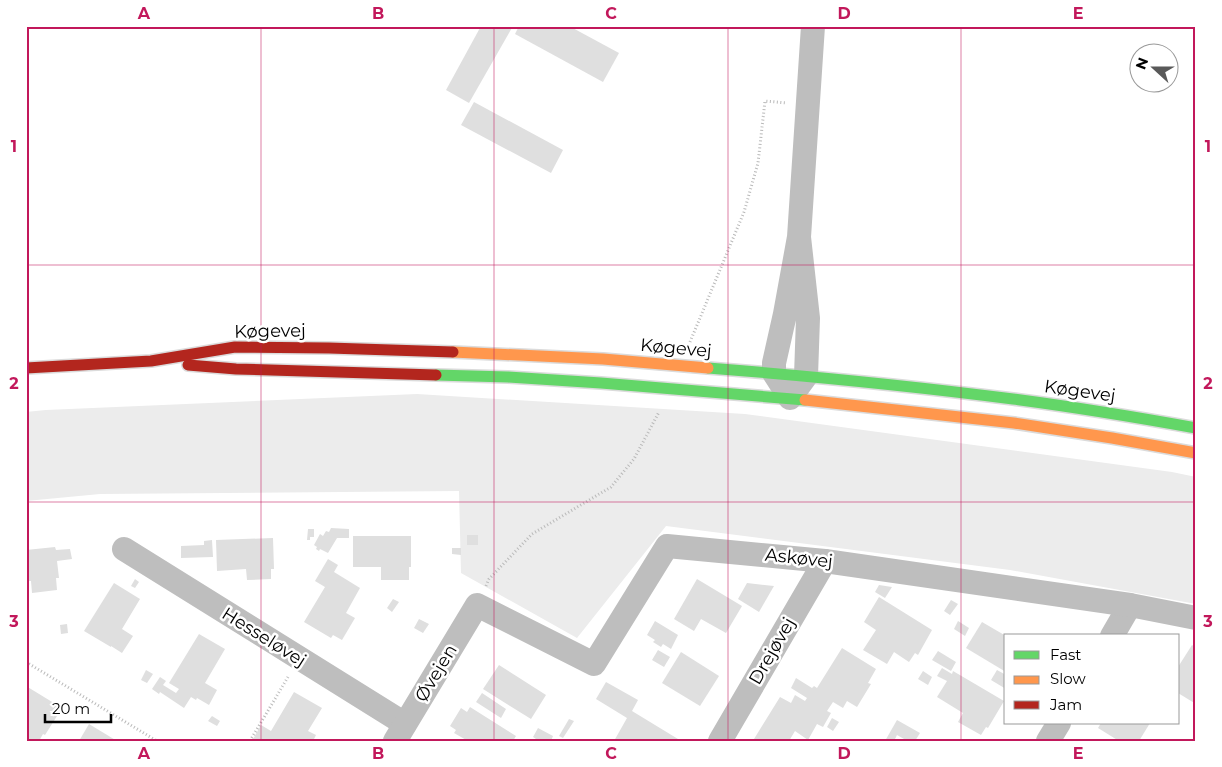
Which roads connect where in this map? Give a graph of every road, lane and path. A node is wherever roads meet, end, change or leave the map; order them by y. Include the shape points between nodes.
1 (813, 26) edge
2 (808, 104) junction
3 (799, 237) junction
4 (687, 350) dead end
5 (151, 361) junction
6 (26, 368) edge
7 (774, 373) junction
8 (806, 376) junction
9 (790, 398) junction
10 (662, 407) dead end
11 (1196, 428) edge
12 (1196, 453) edge
13 (124, 549) dead end
14 (825, 560) junction
15 (477, 605) junction
16 (1130, 605) junction
17 (1196, 618) edge
18 (1113, 634) edge
19 (300, 659) junction
20 (26, 662) edge
21 (1057, 724) edge
22 (400, 732) edge
23 (157, 741) edge
24 (250, 741) edge
25 (720, 741) edge
26 (1048, 741) edge

1 - 2 street
2 - 3 street
2 - 4 path via 765,101 758,163 744,212
3 - 7 street
3 - 8 street via 808,318
5 - 6 main road, Køgevej
5 - 7 main road, Køgevej via 235,347 330,348 519,354
5 - 9 main road, Køgevej via 236,369 508,377
7 - 8 main road, Køgevej
7 - 9 street
8 - 9 street
8 - 11 main road, Køgevej via 1014,399
9 - 12 main road, Køgevej via 1014,423
10 - 15 path via 634,459 612,487 532,534 489,579
13 - 19 street, Hesseløvej
14 - 15 street, Askøvej via 667,546 594,664
14 - 16 street, Askøvej
14 - 25 street, Drejøvej
15 - 22 street, Øvejen
16 - 17 street, Askøvej
16 - 18 street
19 - 22 street, Hesseløvej
19 - 24 path
20 - 23 path
21 - 26 street

